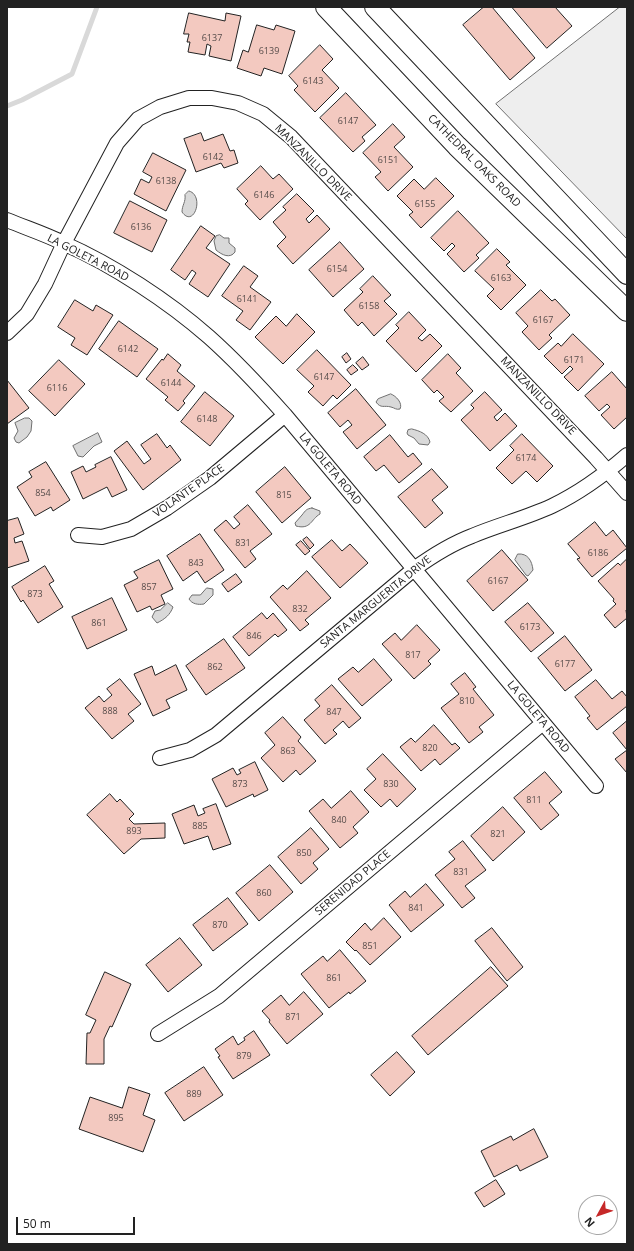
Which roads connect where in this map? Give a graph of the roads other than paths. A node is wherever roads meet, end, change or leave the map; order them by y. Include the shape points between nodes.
1 (326, 7) edge
2 (375, 7) edge
3 (7, 220) edge
4 (64, 243) junction
5 (627, 274) edge
6 (627, 311) edge
7 (7, 333) edge
8 (285, 415) junction
9 (627, 455) edge
10 (608, 472) junction
11 (627, 493) edge
12 (78, 535) dead end
13 (414, 569) junction
14 (542, 723) junction
15 (160, 758) dead end
16 (596, 786) dead end
17 (158, 1034) dead end

1 - 6 main road, CATHEDRAL OAKS ROAD via 457,146
2 - 5 main road
3 - 4 street, LA GOLETA ROAD
4 - 7 street, MANZANILLO DRIVE via 28,314
4 - 8 street, LA GOLETA ROAD via 137,283 208,336 246,372
4 - 10 street, MANZANILLO DRIVE via 117,143 138,119 160,107 189,98 212,98 238,103 263,114 291,137
8 - 12 street, VOLANTE PLACE via 210,478 131,529 102,537
8 - 13 street, LA GOLETA ROAD
9 - 10 street, SANTA MARGUERITA DRIVE
10 - 11 street, MANZANILLO DRIVE
10 - 13 street, SANTA MARGUERITA DRIVE via 551,506 471,536 437,552
13 - 14 street, LA GOLETA ROAD
13 - 15 street, SANTA MARGUERITA DRIVE via 216,736 190,750
14 - 16 street, LA GOLETA ROAD
14 - 17 street, SERENIDAD PLACE via 219,996

